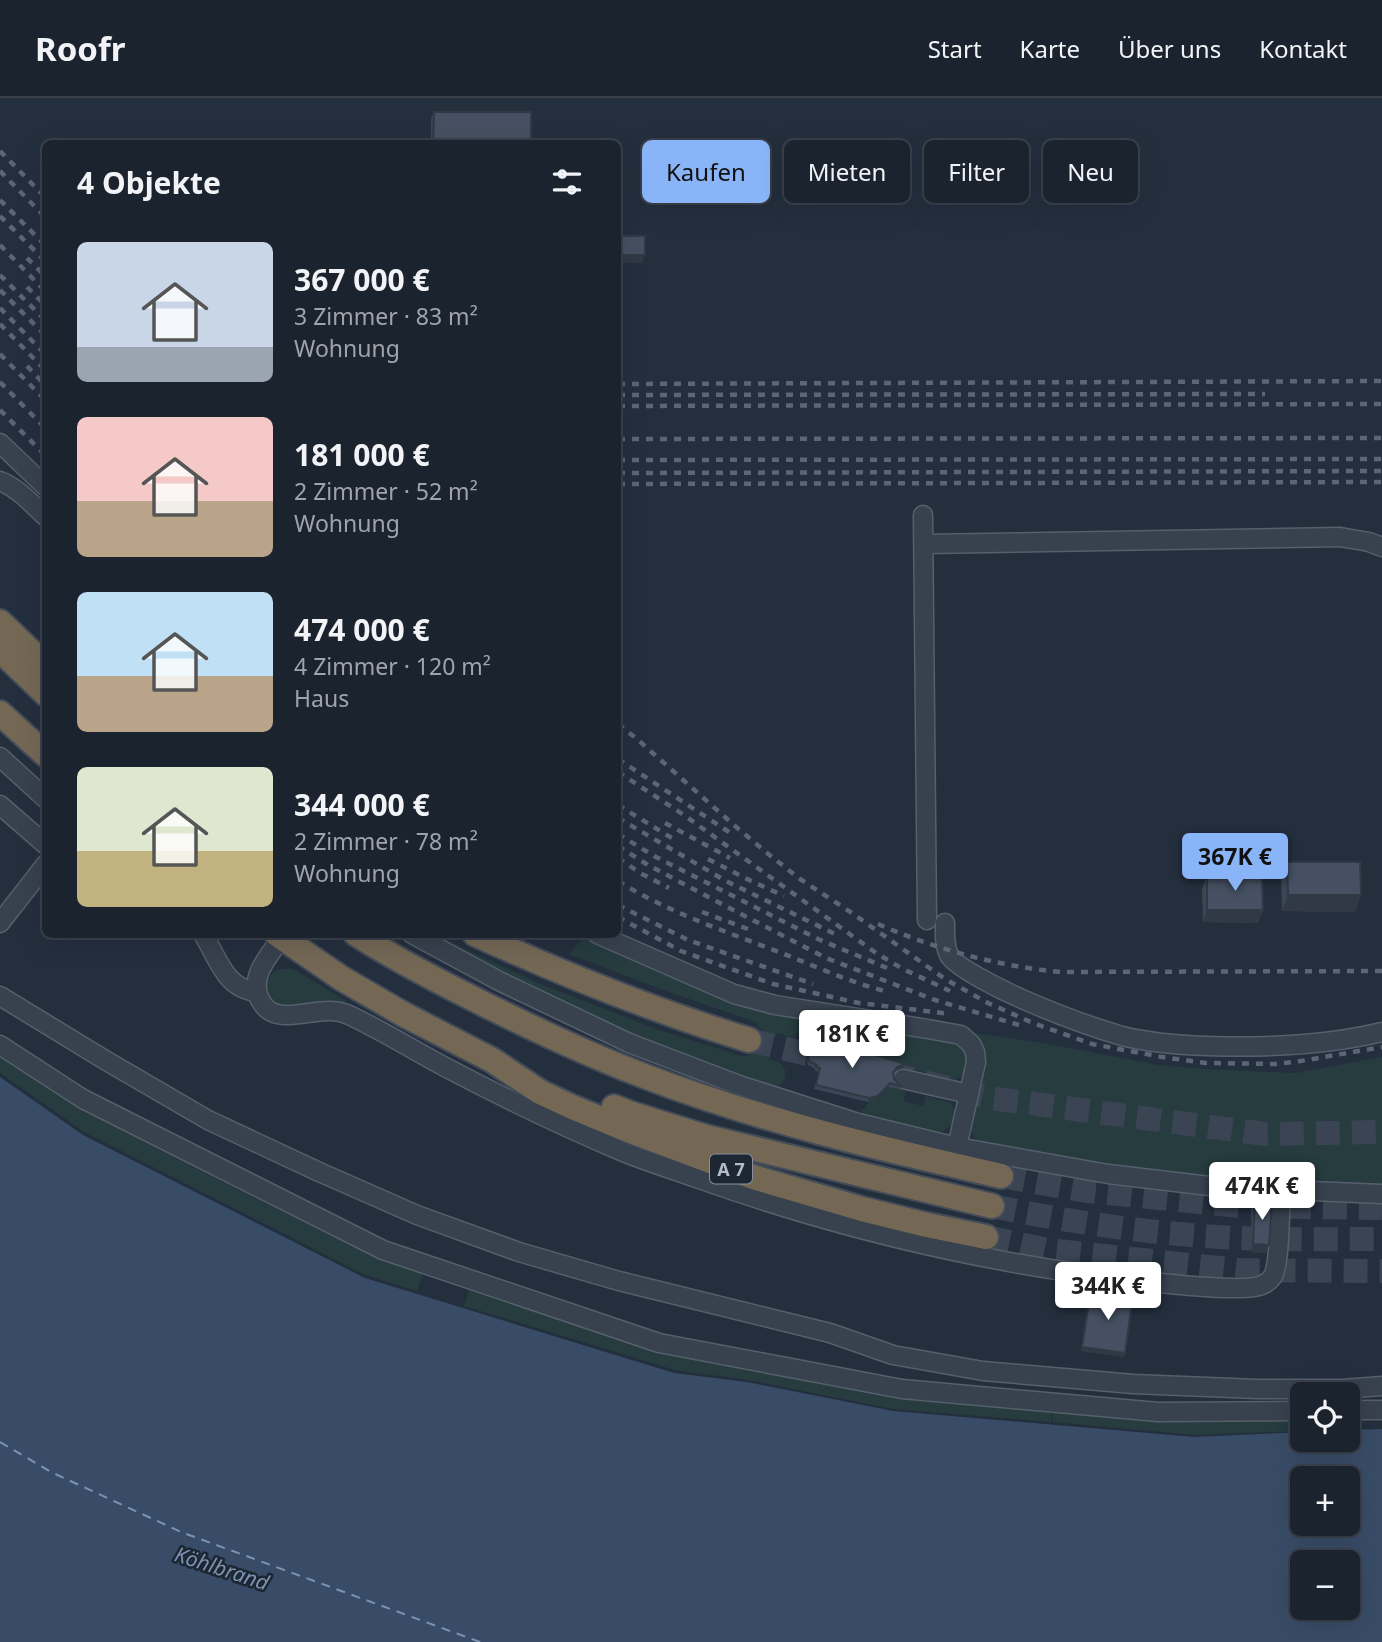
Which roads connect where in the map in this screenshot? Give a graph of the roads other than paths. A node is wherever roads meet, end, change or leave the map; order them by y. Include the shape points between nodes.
1 (0, 443) edge
2 (0, 481) edge
3 (42, 482) edge
4 (42, 513) edge
5 (923, 515) dead end
6 (923, 544) junction
7 (1382, 547) edge
8 (0, 622) edge
9 (0, 650) edge
10 (42, 662) edge
11 (42, 690) edge
12 (0, 713) edge
13 (42, 751) edge
14 (0, 757) edge
15 (42, 795) edge
16 (0, 805) edge
17 (42, 842) edge
18 (42, 869) edge
19 (0, 923) edge
20 (206, 938) edge
21 (279, 938) edge
22 (283, 938) edge
23 (363, 938) edge
24 (419, 938) edge
25 (484, 938) edge
26 (606, 938) edge
27 (257, 992) junction
28 (0, 996) edge
29 (1382, 1032) edge
30 (749, 1040) tunnel mouth
31 (0, 1045) edge
32 (492, 1060) junction
33 (902, 1079) dead end
34 (969, 1094) junction
35 (957, 1147) junction
36 (1000, 1175) tunnel mouth
37 (1281, 1190) junction
38 (1382, 1194) edge
39 (992, 1206) tunnel mouth
40 (986, 1237) tunnel mouth
41 (1382, 1386) edge
42 (1360, 1410) edge
43 (1382, 1410) edge
44 (1290, 1411) edge

1 - 3 lane
2 - 4 lane
5 - 6 lane
6 - 7 lane via 1340,537
6 - 29 lane via 936,922 951,958 1009,994 1060,1015 1122,1036 1165,1044 1252,1048 1318,1044
8 - 10 highway
9 - 11 highway
12 - 13 highway
14 - 15 lane
16 - 17 lane
18 - 19 lane
20 - 27 lane via 232,982
21 - 27 lane via 261,966
22 - 32 highway, A 7 via 341,978
23 - 36 highway via 504,1014 648,1077 842,1138
24 - 35 lane via 629,1043 858,1123
25 - 30 highway via 594,986
26 - 34 lane via 734,994 775,1005 961,1035 975,1052
27 - 37 lane via 268,1010 282,1016 322,1010 347,1014 513,1101 622,1151 785,1208 969,1255 1105,1277 1259,1287 1270,1280 1276,1266
28 - 41 lane via 208,1121 417,1215 606,1278 830,1333 893,1355 983,1371 1257,1389
31 - 44 lane via 83,1099 383,1250 659,1343 901,1390 1157,1412
32 - 39 highway, A 7 via 706,1137
32 - 40 highway, A 7 via 551,1097 753,1177 862,1209
33 - 34 lane
34 - 35 lane
35 - 37 lane via 1108,1174
37 - 38 lane
42 - 43 lane

